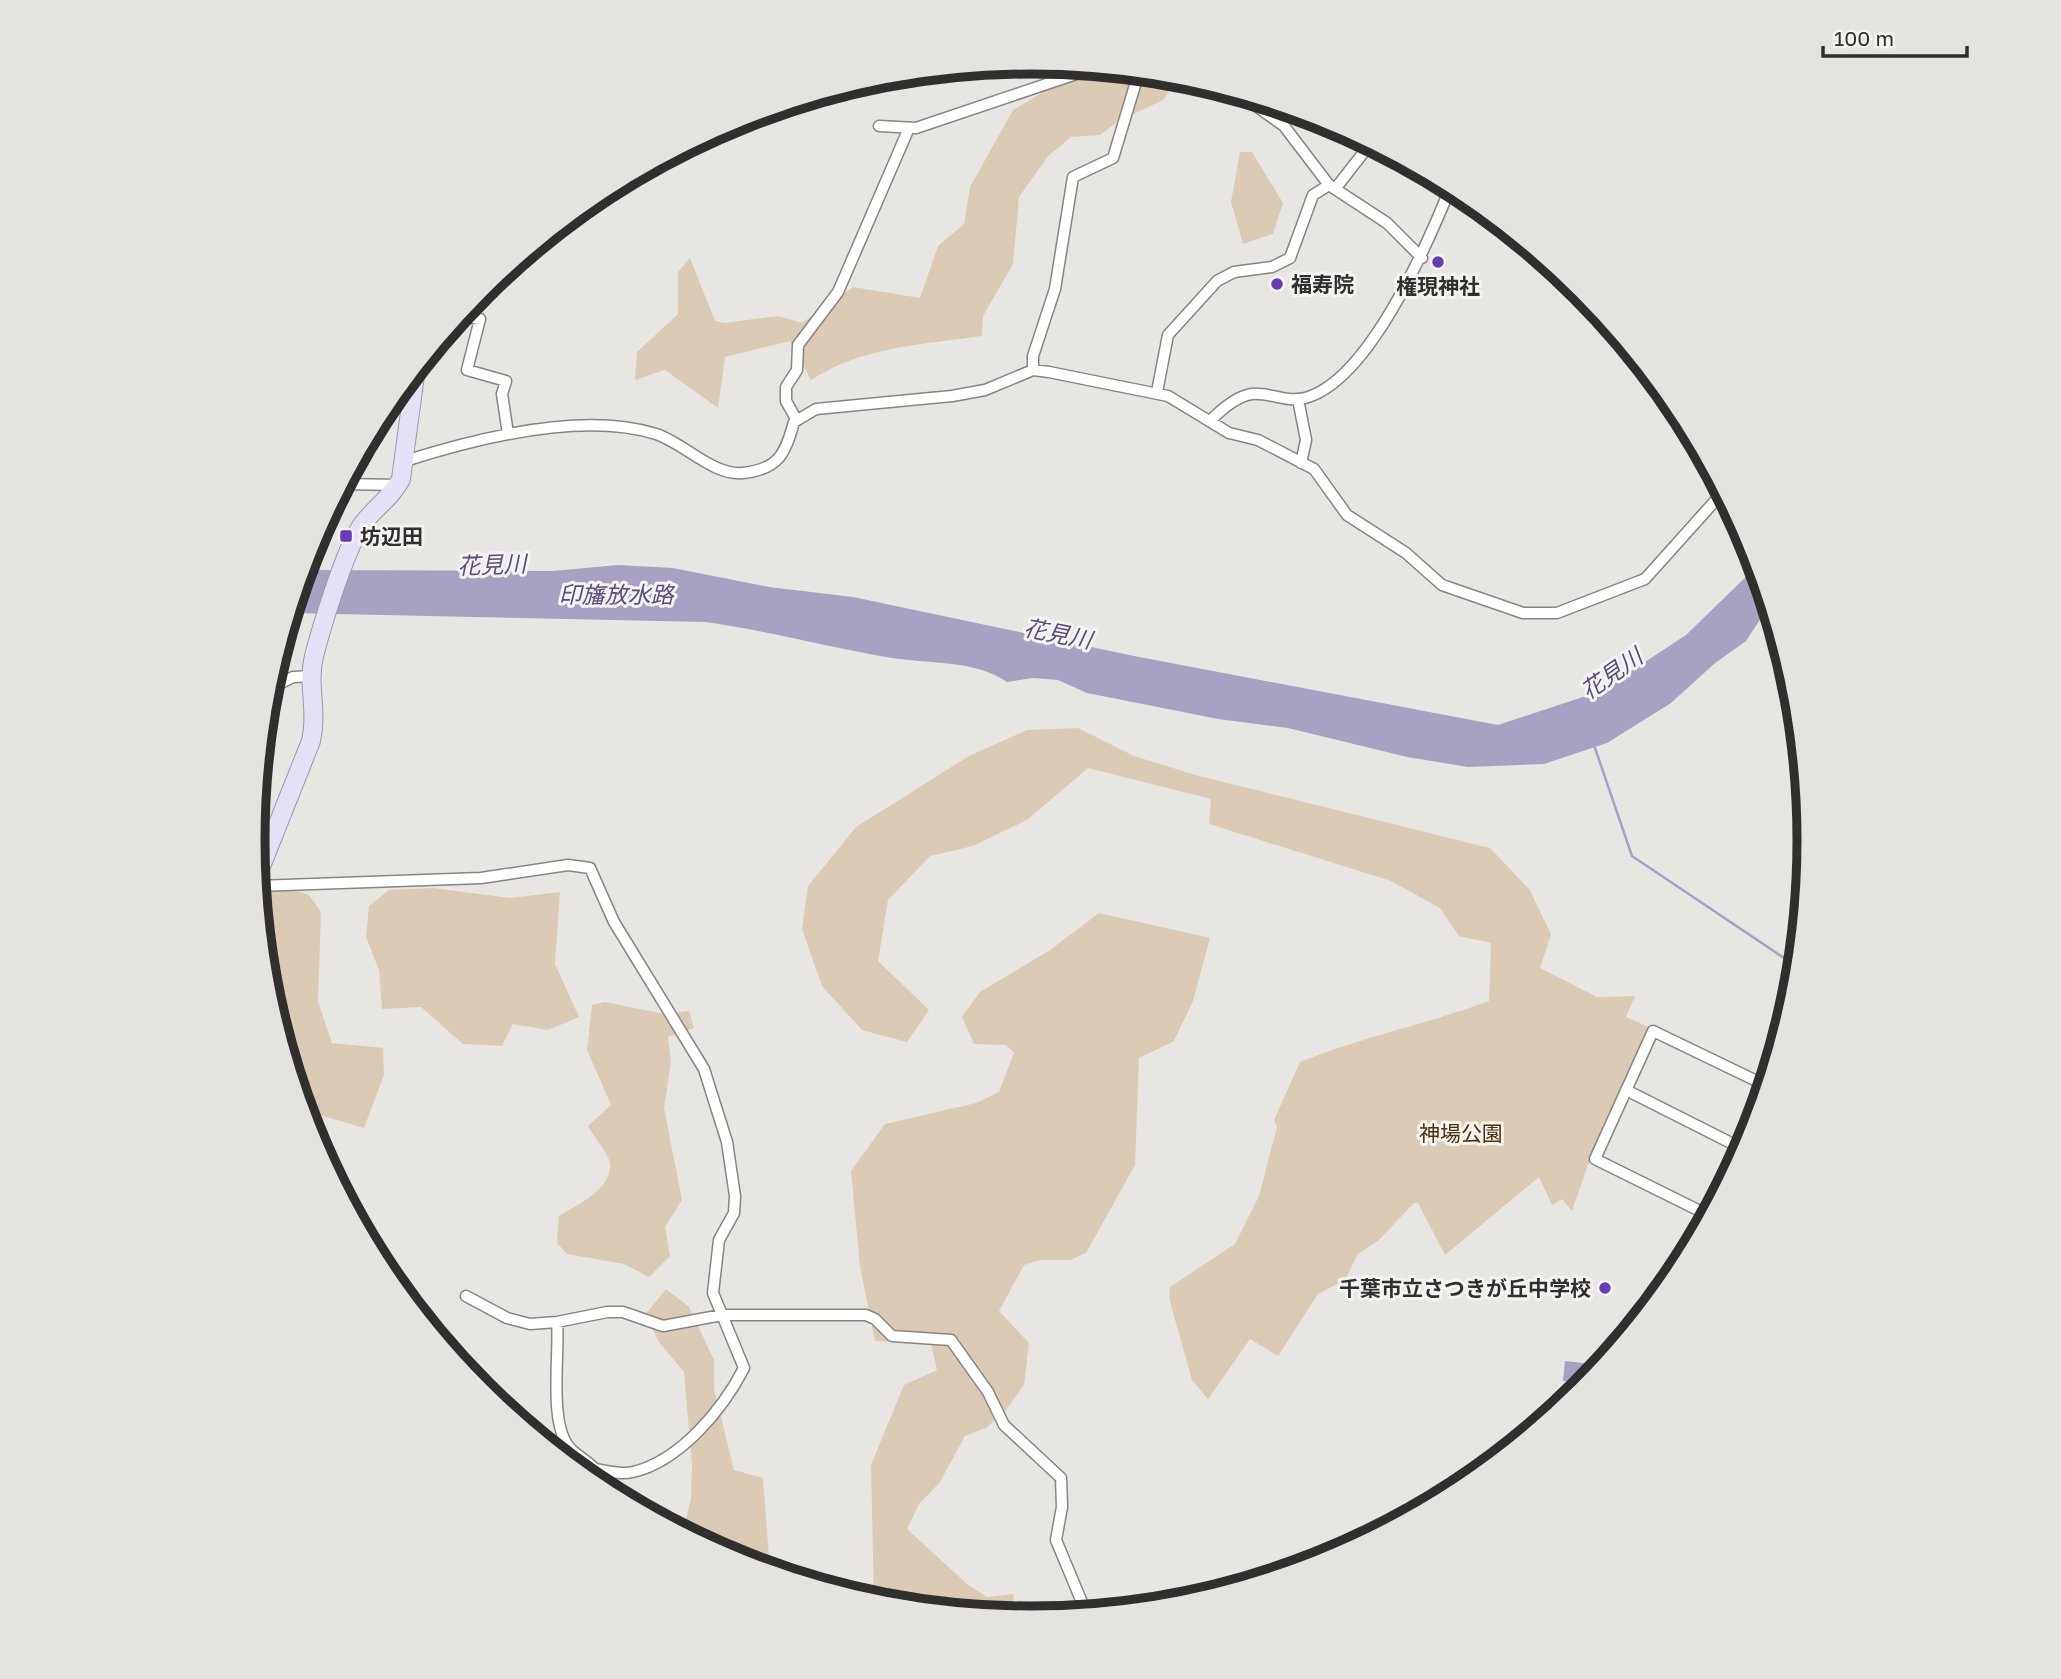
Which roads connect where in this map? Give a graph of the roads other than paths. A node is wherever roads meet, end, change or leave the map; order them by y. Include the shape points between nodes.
1 (1074, 75) edge
2 (1136, 81) edge
3 (1261, 109) edge
4 (879, 126) dead end
5 (909, 128) junction
6 (1365, 150) edge
7 (1332, 187) junction
8 (1447, 197) edge
9 (1422, 258) junction
10 (470, 318) edge
11 (1033, 370) junction
12 (414, 386) edge
13 (1157, 392) junction
14 (1298, 399) junction
15 (796, 419) junction
16 (1211, 420) junction
17 (508, 434) junction
18 (405, 461) junction
19 (1301, 463) junction
20 (352, 484) edge
21 (398, 485) junction
22 (1717, 499) edge
23 (312, 676) junction
24 (281, 683) edge
25 (265, 856) edge
26 (266, 886) edge
27 (1757, 1081) edge
28 (1626, 1090) junction
29 (1733, 1144) edge
30 (1700, 1211) edge
31 (466, 1296) dead end
32 (722, 1315) junction
33 (557, 1322) junction
34 (595, 1469) joint
35 (1083, 1604) edge

1 - 5 street
2 - 11 street via 1113,158 1073,177 1060,264
3 - 7 street via 1284,126
4 - 5 street
5 - 15 street via 838,292 798,345 797,370 786,387 786,401
6 - 7 street
7 - 9 street via 1387,223
7 - 13 street via 1313,195 1290,258 1272,267 1226,275 1173,329 1164,348
8 - 9 street
9 - 14 street via 1352,367 1314,395
10 - 17 street via 480,319 467,370 506,381 502,394
11 - 13 street
11 - 15 street via 985,390 816,409
12 - 18 main road
13 - 16 street
14 - 16 street via 1252,394
14 - 19 street via 1306,440
15 - 17 street via 777,462 739,474 657,434 631,429 581,426
16 - 19 street via 1229,433 1258,440
17 - 18 street
18 - 21 main road
19 - 22 street via 1322,477 1347,514 1406,553 1442,585 1536,615 1557,612 1646,579
20 - 21 street
21 - 23 main road via 359,530 324,625
23 - 24 street
23 - 25 main road via 315,713 311,741
26 - 32 street via 481,878 568,865 590,868 614,922 704,1069 727,1142 734,1213 719,1240 713,1280
27 - 28 street via 1653,1031
28 - 29 street
28 - 30 street via 1595,1158
31 - 33 street via 507,1318 530,1324
32 - 33 street via 663,1326 623,1312
32 - 34 street via 744,1368 732,1391 663,1461 632,1472
32 - 35 street via 866,1315 892,1336 951,1340 988,1392 1004,1426 1061,1478 1056,1540
33 - 34 street via 555,1390 561,1427 570,1450

